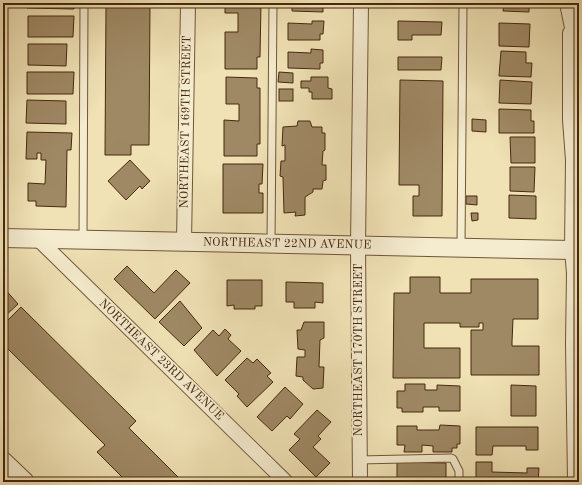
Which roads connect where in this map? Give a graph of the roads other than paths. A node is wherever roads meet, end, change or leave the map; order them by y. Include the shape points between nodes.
1 (84, 3) edge
2 (188, 3) edge
3 (274, 3) edge
4 (360, 3) edge
5 (463, 3) edge
6 (570, 9) edge
7 (579, 52) edge
8 (579, 125) edge
9 (573, 160) junction
10 (3, 238) edge
11 (37, 238) junction
12 (83, 239) junction
13 (184, 242) junction
14 (271, 244) junction
15 (358, 245) junction
16 (461, 248) junction
17 (577, 250) edge
18 (576, 343) edge
19 (359, 460) junction
20 (3, 461) edge
21 (25, 482) edge
22 (286, 482) edge
23 (360, 482) edge
24 (459, 482) edge
25 (575, 482) edge

1 - 12 lane
2 - 13 street, NORTHEAST 169TH STREET
3 - 14 lane
4 - 15 street, NORTHEAST 170TH STREET
5 - 16 lane
6 - 7 street
6 - 9 street via 570,120
8 - 9 street
9 - 17 street
10 - 11 street, NORTHEAST 22ND AVENUE
11 - 12 street, NORTHEAST 22ND AVENUE
11 - 22 street, NORTHEAST 23RD AVENUE
12 - 13 street, NORTHEAST 22ND AVENUE
13 - 14 street, NORTHEAST 22ND AVENUE
14 - 15 street, NORTHEAST 22ND AVENUE
15 - 16 street, NORTHEAST 22ND AVENUE
15 - 19 street, NORTHEAST 170TH STREET
16 - 17 street, NORTHEAST 22ND AVENUE
17 - 18 street via 574,273
18 - 25 street
19 - 23 street, NORTHEAST 170TH STREET
19 - 24 lane via 451,458 459,471
20 - 21 street

